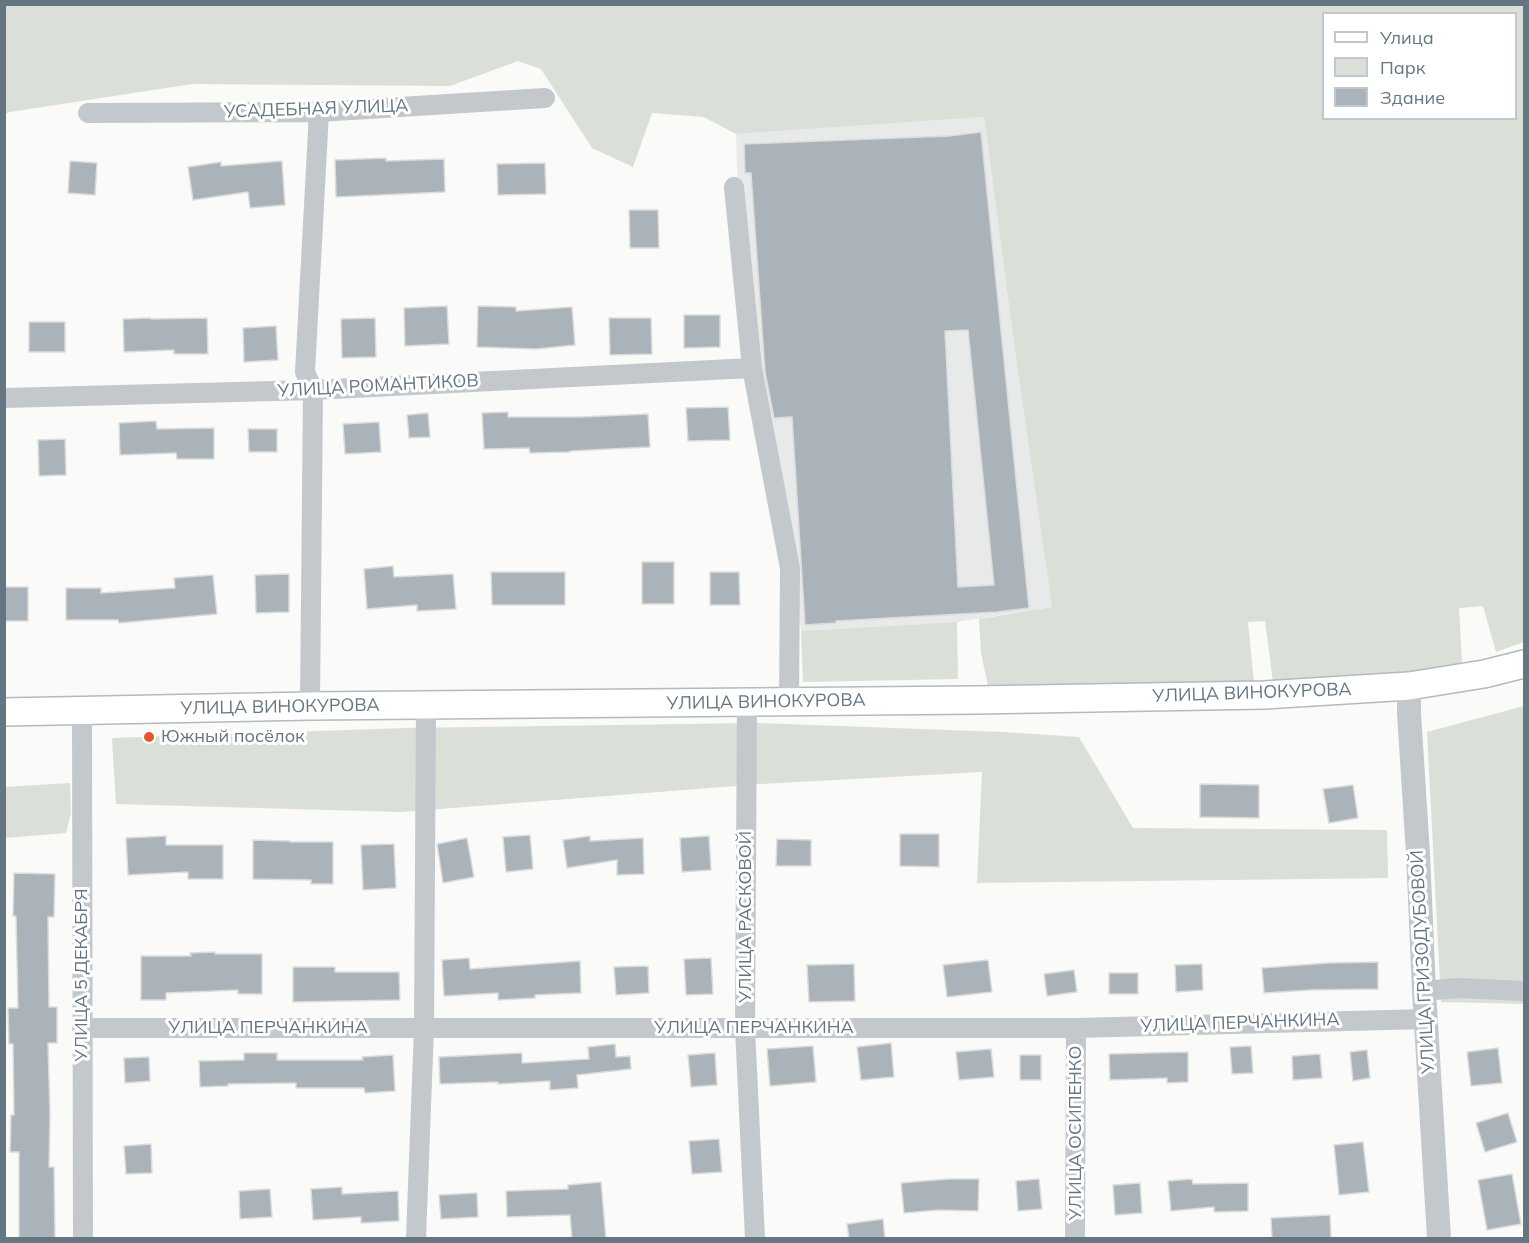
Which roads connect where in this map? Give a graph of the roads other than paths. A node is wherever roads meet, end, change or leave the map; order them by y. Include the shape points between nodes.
1 (544, 98) dead end
2 (319, 112) junction
3 (88, 113) dead end
4 (734, 187) dead end
5 (752, 368) junction
6 (313, 390) junction
7 (4, 398) edge
8 (1524, 664) edge
9 (1409, 686) junction
10 (789, 702) junction
11 (747, 703) junction
12 (426, 705) junction
13 (310, 706) junction
14 (82, 711) junction
15 (4, 712) edge
16 (1424, 991) junction
17 (1524, 991) edge
18 (1426, 1019) junction
19 (82, 1028) junction
20 (424, 1028) junction
21 (745, 1028) junction
22 (1076, 1028) junction
23 (83, 1239) edge
24 (416, 1239) edge
25 (755, 1239) edge
26 (1075, 1239) edge
27 (1440, 1239) edge

1 - 2 street, УСАДЕБНАЯ УЛИЦА
2 - 3 street, УСАДЕБНАЯ УЛИЦА
2 - 6 street via 304,372
4 - 5 street
5 - 6 street, УЛИЦА РОМАНТИКОВ
5 - 10 street via 790,568
6 - 7 street, УЛИЦА РОМАНТИКОВ
6 - 13 street
8 - 9 main road, УЛИЦА ВИНОКУРОВА
9 - 10 main road, УЛИЦА ВИНОКУРОВА via 1264,694
9 - 16 street, УЛИЦА ГРИЗОДУБОВОЙ
10 - 11 main road, УЛИЦА ВИНОКУРОВА
11 - 12 main road, УЛИЦА ВИНОКУРОВА
11 - 21 street, УЛИЦА РАСКОВОЙ
12 - 13 main road, УЛИЦА ВИНОКУРОВА
12 - 20 street
13 - 14 main road, УЛИЦА ВИНОКУРОВА
14 - 15 main road, УЛИЦА ВИНОКУРОВА
14 - 19 street, УЛИЦА 5 ДЕКАБРЯ
16 - 17 street
16 - 18 street, УЛИЦА ГРИЗОДУБОВОЙ
18 - 22 street, УЛИЦА ПЕРЧАНКИНА
18 - 27 street, УЛИЦА ГРИЗОДУБОВОЙ
19 - 20 street, УЛИЦА ПЕРЧАНКИНА
19 - 23 street, УЛИЦА 5 ДЕКАБРЯ
20 - 21 street, УЛИЦА ПЕРЧАНКИНА
20 - 24 street
21 - 22 street, УЛИЦА ПЕРЧАНКИНА
21 - 25 street, УЛИЦА РАСКОВОЙ
22 - 26 street, УЛИЦА ОСИПЕНКО

